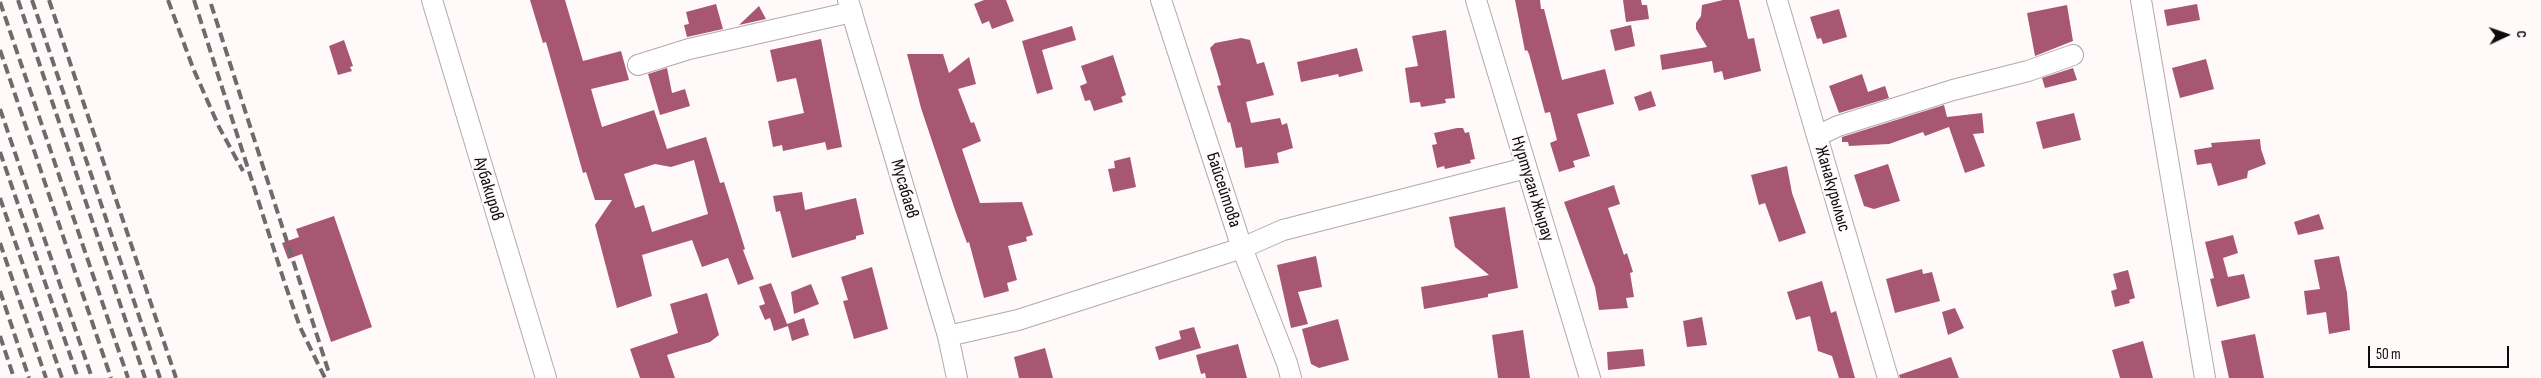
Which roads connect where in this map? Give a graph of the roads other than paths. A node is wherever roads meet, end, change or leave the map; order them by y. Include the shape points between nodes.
1 (432, 0) edge
2 (1161, 0) edge
3 (1476, 0) edge
4 (1777, 0) edge
5 (2141, 0) edge
6 (850, 6) edge
7 (2073, 55) dead end
8 (638, 65) dead end
9 (1817, 136) junction
10 (1526, 168) junction
11 (1242, 248) junction
12 (948, 336) junction
13 (546, 378) edge
14 (957, 378) edge
15 (1290, 378) edge
16 (1590, 378) edge
17 (1888, 378) edge
18 (2205, 378) edge

1 - 13 street, Аубакиров
2 - 11 street, Байсейтова
3 - 10 street, Нуртуган Жырау
4 - 9 street, Жанакурылыс
5 - 18 street
6 - 8 street
6 - 12 street, Мусабаев
7 - 9 street via 1838,126
9 - 17 street, Жанакурылыс
10 - 11 street via 1283,230
10 - 16 street, Нуртуган Жырау
11 - 12 street via 1018,320
11 - 15 street, Байсейтова
12 - 14 street, Мусабаев

